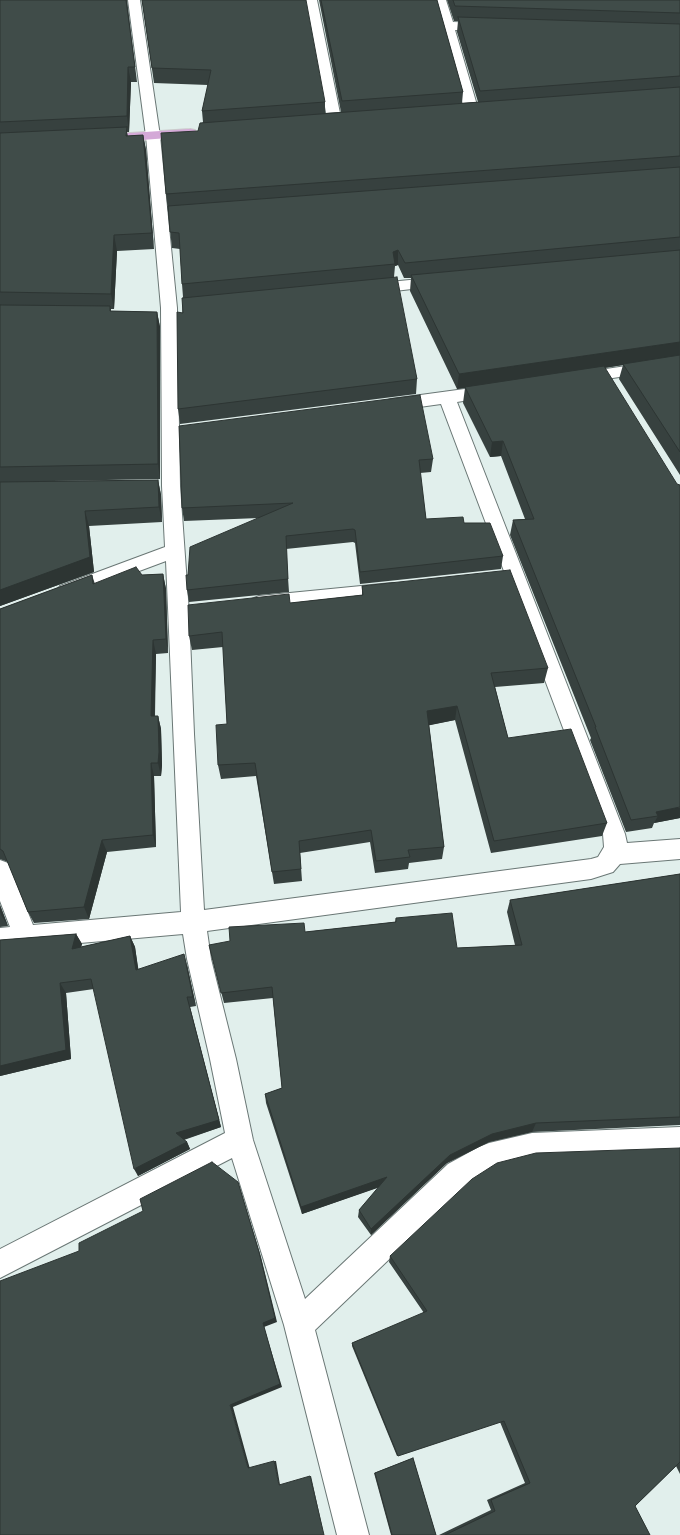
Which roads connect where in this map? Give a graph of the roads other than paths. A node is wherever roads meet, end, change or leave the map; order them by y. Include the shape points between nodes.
1 (134, 0) edge
2 (311, 0) edge
3 (440, 0) edge
4 (448, 26) junction
5 (502, 28) edge
6 (488, 111) edge
7 (472, 112) junction
8 (457, 114) edge
9 (351, 122) edge
10 (336, 123) junction
11 (320, 124) edge
12 (200, 133) edge
13 (153, 136) junction
14 (99, 138) edge
15 (452, 281) edge
16 (357, 290) edge
17 (680, 363) edge
18 (561, 380) edge
19 (508, 388) edge
20 (447, 398) junction
21 (376, 407) edge
22 (174, 551) junction
23 (413, 587) edge
24 (51, 597) edge
25 (241, 606) edge
26 (680, 849) edge
27 (614, 854) junction
28 (0, 870) edge
29 (193, 922) junction
30 (26, 937) junction
31 (0, 939) edge
32 (240, 1140) junction
33 (680, 1140) edge
34 (0, 1264) edge
35 (298, 1325) junction
36 (353, 1535) edge

1 - 13 street
2 - 10 street
3 - 4 street
4 - 5 street
4 - 7 street
6 - 7 main road
7 - 8 main road
9 - 10 main road
10 - 11 main road
12 - 13 main road
13 - 14 main road
13 - 22 street via 169,215 169,312 178,432 163,486
15 - 16 street
17 - 18 street via 610,380
19 - 20 street
20 - 21 street
20 - 27 street via 507,577 614,834
22 - 24 street
22 - 29 street via 186,612 182,734
23 - 25 street
26 - 27 street
27 - 29 street via 605,865 591,870
28 - 30 street
29 - 30 street
29 - 32 street
30 - 31 street
32 - 34 street
32 - 35 street
33 - 35 street via 532,1146 489,1157 458,1174
35 - 36 street

